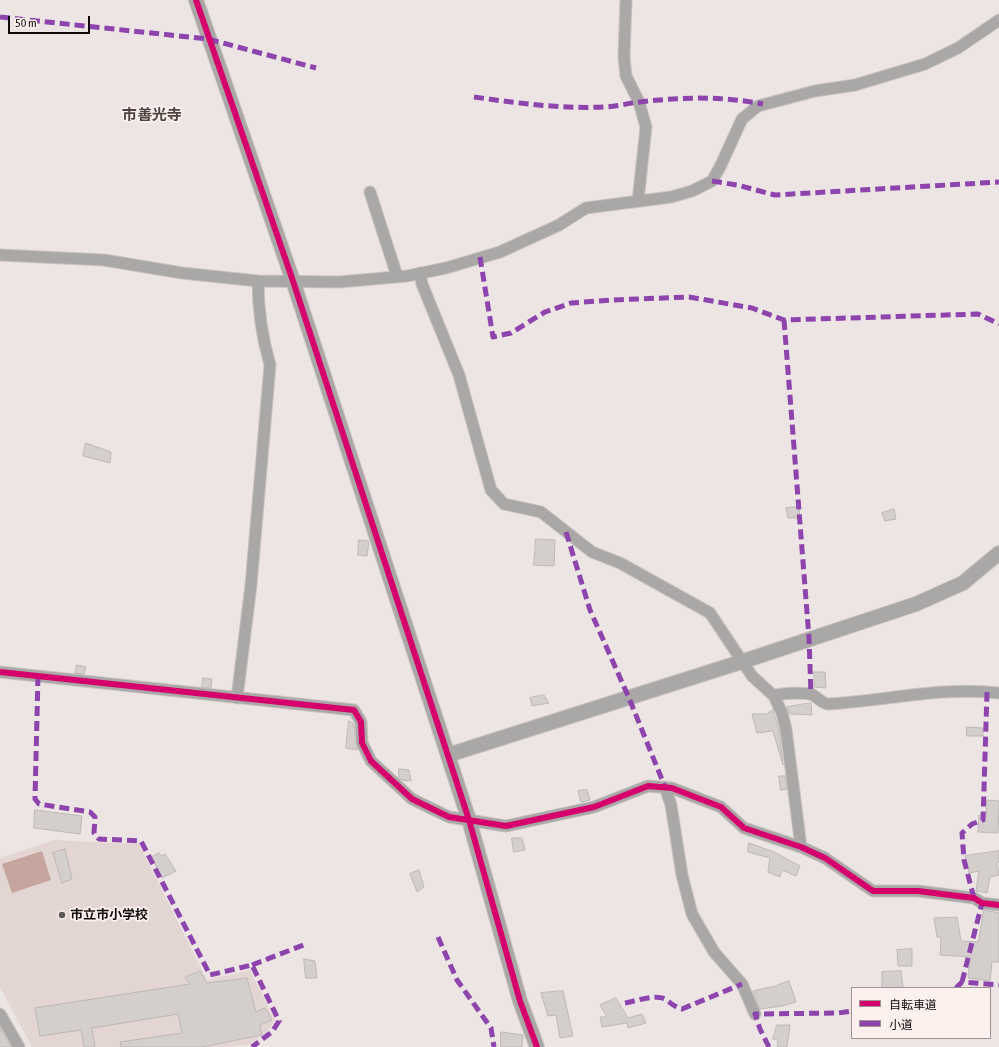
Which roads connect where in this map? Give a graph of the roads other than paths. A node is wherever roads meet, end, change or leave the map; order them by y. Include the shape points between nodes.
1 (196, 0) edge
2 (626, 0) edge
3 (999, 20) edge
4 (370, 192) dead end
5 (638, 201) junction
6 (0, 255) edge
7 (420, 273) junction
8 (397, 276) junction
9 (258, 281) junction
10 (293, 282) junction
11 (999, 553) edge
12 (741, 662) junction
13 (0, 672) edge
14 (999, 693) edge
15 (774, 696) junction
16 (237, 698) junction
17 (448, 755) junction
18 (665, 787) junction
19 (469, 820) junction
20 (801, 847) junction
21 (999, 905) edge
22 (0, 1014) edge
23 (755, 1014) dead end
24 (19, 1047) edge
25 (536, 1047) edge

1 - 10 street
2 - 5 street via 626,76 639,102 646,127
3 - 5 street via 958,48 925,64 855,84 808,92 758,106 742,118 712,181 671,197
4 - 8 street
5 - 7 street via 586,208 560,225 500,252
6 - 9 street via 104,260 182,273
7 - 8 street
7 - 12 street via 422,284 459,375 491,490 504,504 541,512 592,552 620,563 710,613
8 - 10 street via 339,282
9 - 10 street
9 - 16 street via 262,340 270,365 251,585
10 - 17 street
11 - 12 street via 963,583 916,604
12 - 15 street
12 - 17 street
13 - 16 street
14 - 15 street via 930,693 826,704 811,694
15 - 20 street via 786,729
16 - 19 street via 354,710 360,722 362,743 372,761 383,772 412,799 442,814
17 - 19 street
18 - 19 street via 648,786 594,807 506,826
18 - 20 street via 721,807 744,828
18 - 23 street via 671,804 682,874 692,914 714,952 742,984
19 - 25 street via 520,1001
20 - 21 street via 825,858 873,891 918,891 974,898 982,903
22 - 24 street

